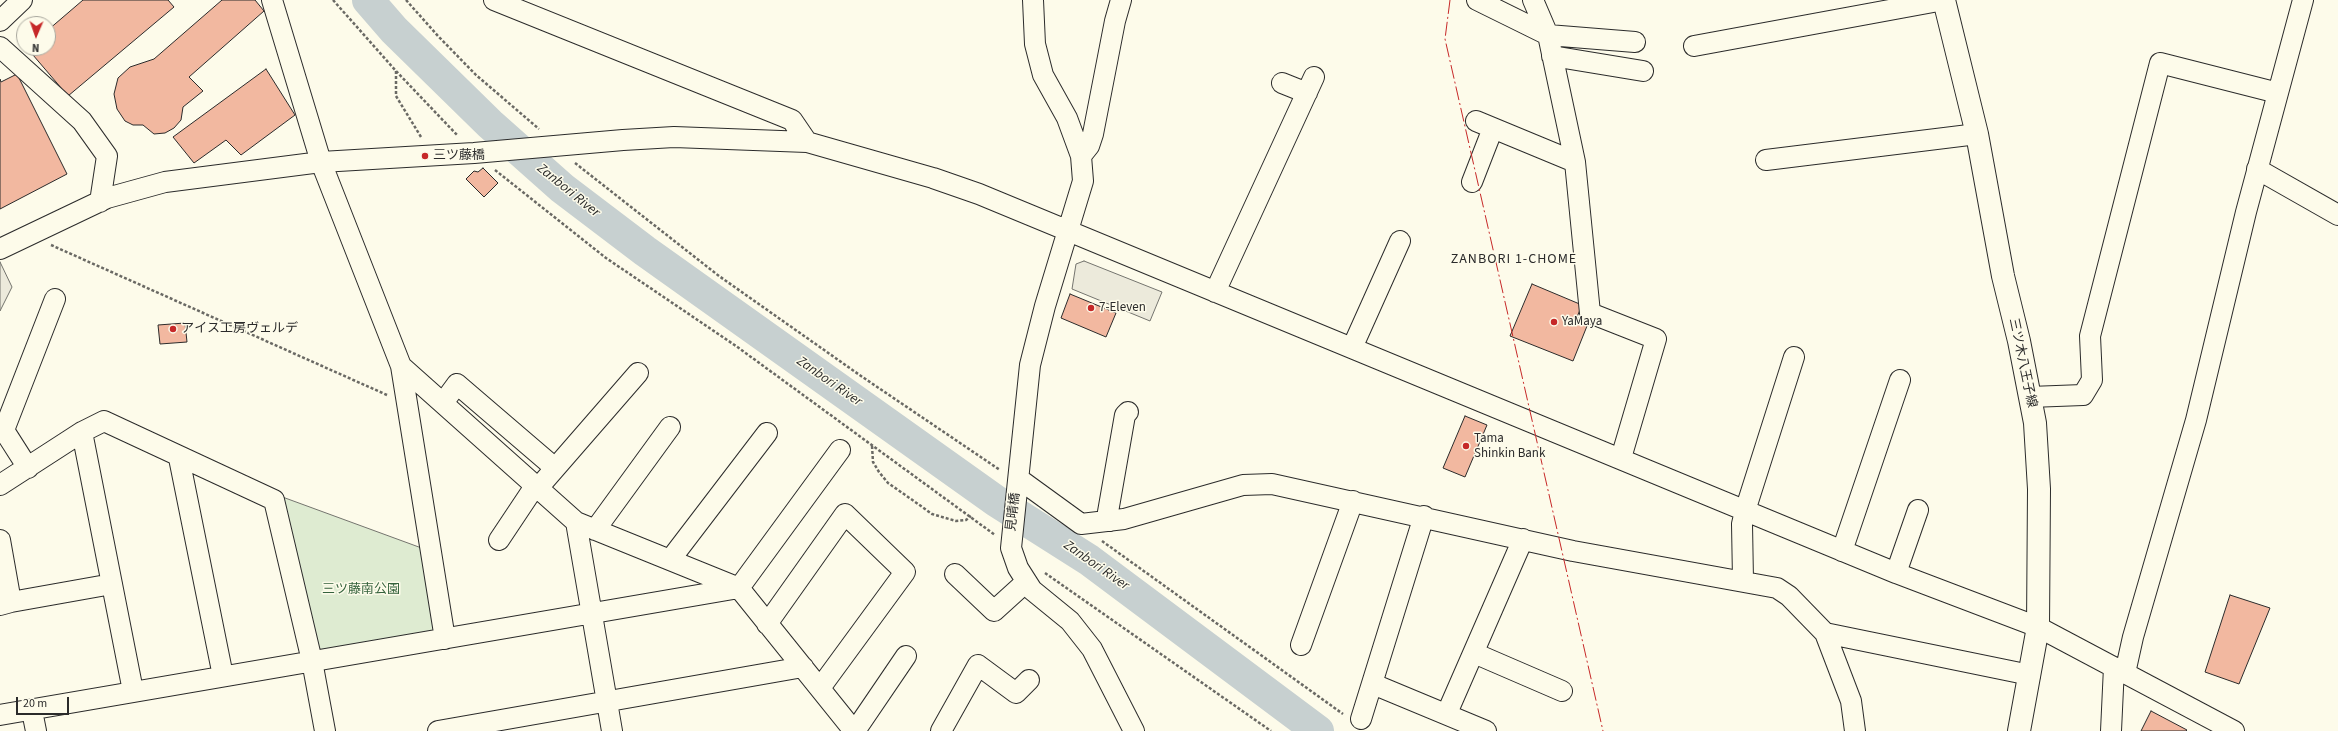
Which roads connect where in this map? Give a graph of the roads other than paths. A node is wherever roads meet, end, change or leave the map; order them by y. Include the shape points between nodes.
1 (22, 0) edge
2 (272, 0) edge
3 (494, 0) edge
4 (1033, 0) edge
5 (1121, 0) edge
6 (1477, 0) edge
7 (1533, 0) edge
8 (1944, 0) edge
9 (2302, 0) edge
10 (0, 21) edge
11 (1548, 35) junction
12 (1635, 42) dead end
13 (1694, 46) dead end
14 (0, 47) edge
15 (1552, 56) junction
16 (1643, 71) dead end
17 (1282, 83) dead end
18 (2278, 93) junction
19 (1977, 134) junction
20 (807, 142) junction
21 (1081, 156) junction
22 (1766, 160) dead end
23 (321, 162) junction
24 (1575, 162) junction
25 (2257, 169) junction
26 (1472, 182) dead end
27 (100, 202) junction
28 (2338, 215) edge
29 (1068, 231) junction
30 (1400, 241) dead end
31 (0, 249) edge
32 (1215, 292) junction
33 (55, 299) dead end
34 (1352, 348) junction
35 (1794, 357) dead end
36 (401, 366) junction
37 (638, 373) dead end
38 (1900, 380) dead end
39 (2030, 397) junction
40 (443, 403) junction
41 (1128, 412) dead end
42 (2, 427) edge
43 (670, 427) dead end
44 (82, 432) junction
45 (768, 433) dead end
46 (840, 450) dead end
47 (179, 458) junction
48 (1621, 458) junction
49 (28, 468) junction
50 (555, 468) junction
51 (1013, 478) junction
52 (0, 485) edge
53 (537, 487) junction
54 (1353, 501) junction
55 (1918, 510) dead end
56 (1745, 511) junction
57 (1424, 516) junction
58 (1117, 520) junction
59 (576, 522) junction
60 (595, 530) junction
61 (1523, 539) junction
62 (0, 540) edge
63 (499, 540) dead end
64 (1842, 551) junction
65 (670, 560) junction
66 (1896, 573) junction
67 (955, 574) dead end
68 (1033, 576) junction
69 (1743, 580) junction
70 (112, 584) junction
71 (739, 588) junction
72 (6, 604) edge
73 (592, 614) junction
74 (768, 624) junction
75 (2038, 627) junction
76 (1824, 633) junction
77 (445, 639) junction
78 (1301, 645) dead end
79 (1474, 653) junction
80 (906, 656) dead end
81 (312, 661) junction
82 (803, 667) junction
83 (2119, 670) junction
84 (2030, 675) junction
85 (223, 676) junction
86 (1029, 680) dead end
87 (1373, 684) junction
88 (820, 688) junction
89 (133, 691) junction
90 (1562, 691) dead end
91 (607, 702) junction
92 (32, 711) junction
93 (1447, 713) junction
94 (0, 715) edge
95 (1352, 717) road end
96 (36, 731) edge
97 (325, 731) edge
98 (438, 731) edge
99 (612, 731) edge
100 (855, 731) edge
101 (941, 731) edge
102 (1134, 731) edge
103 (1486, 731) edge
104 (1855, 731) edge
105 (2019, 731) edge
106 (2111, 731) edge
107 (2234, 731) edge

1 - 10 street
2 - 23 street
3 - 20 street via 792,120
4 - 21 street, 見晴橋 via 1035,44 1043,75 1067,118
5 - 21 street via 1093,134 1089,146
6 - 11 street
7 - 11 street
8 - 13 street
8 - 19 main road, 三ツ木八王子線
9 - 18 street
11 - 12 street
11 - 15 street
14 - 27 street via 82,121 107,156
15 - 16 street
15 - 24 street
17 - 32 street via 1310,85
18 - 25 street
18 - 39 street via 2160,63 2090,336 2092,380 2083,395
19 - 22 street
19 - 39 main road, 三ツ木八王子線 via 2003,276
20 - 23 street via 674,137
20 - 29 street via 933,178
21 - 29 street, 見晴橋 via 1083,181
23 - 27 street via 165,182
23 - 36 street
24 - 26 street via 1485,125
24 - 48 street via 1590,313 1656,339
25 - 28 street
25 - 83 street via 2196,420 2133,637
27 - 31 street
29 - 32 street
29 - 51 street, 見晴橋 via 1044,306 1030,365
30 - 34 street
32 - 34 street
33 - 42 street
34 - 48 street
35 - 56 street
36 - 40 street
36 - 77 street
37 - 50 street
38 - 64 street
39 - 75 main road, 三ツ木八王子線 via 2035,423 2039,489
40 - 50 street via 457,384
40 - 53 street
41 - 58 street via 1125,415 1108,512
42 - 49 street
43 - 60 street
44 - 47 street via 104,421
44 - 49 street
44 - 70 street
45 - 65 street
46 - 71 street
47 - 81 street via 274,500
47 - 85 street
48 - 56 street
49 - 52 street
50 - 53 street
51 - 58 street via 1081,524
51 - 68 street, 見晴橋 via 1011,540 1018,568
53 - 59 street
53 - 63 street
54 - 57 street
54 - 58 street via 1272,484 1243,485
54 - 78 street
55 - 66 street
56 - 64 street
56 - 69 street via 1742,524
57 - 61 street
57 - 87 street
59 - 60 street
59 - 73 street
60 - 65 street
61 - 69 street via 1645,566
61 - 79 street
62 - 72 street
64 - 66 street
65 - 71 street
66 - 75 street
67 - 68 street via 994,611
68 - 102 street via 1032,590 1070,621 1092,649
69 - 76 street via 1777,588 1789,596
70 - 72 street
70 - 89 street
71 - 73 street
71 - 74 street
73 - 77 street
73 - 91 street
74 - 82 street
74 - 88 street via 845,514 905,572
75 - 83 street
75 - 84 main road, 三ツ木八王子線
76 - 84 street
76 - 104 street via 1851,701
77 - 81 street
79 - 90 street
79 - 93 street
80 - 100 street
81 - 85 street
81 - 97 street
82 - 88 street
82 - 91 street
83 - 106 street
83 - 107 street
84 - 105 main road, 三ツ木八王子線
85 - 89 street
86 - 101 street via 1016,693 978,665
87 - 93 street
87 - 95 street
88 - 100 street
89 - 92 street
91 - 98 street
91 - 99 street
92 - 94 street
92 - 96 street
93 - 103 street

